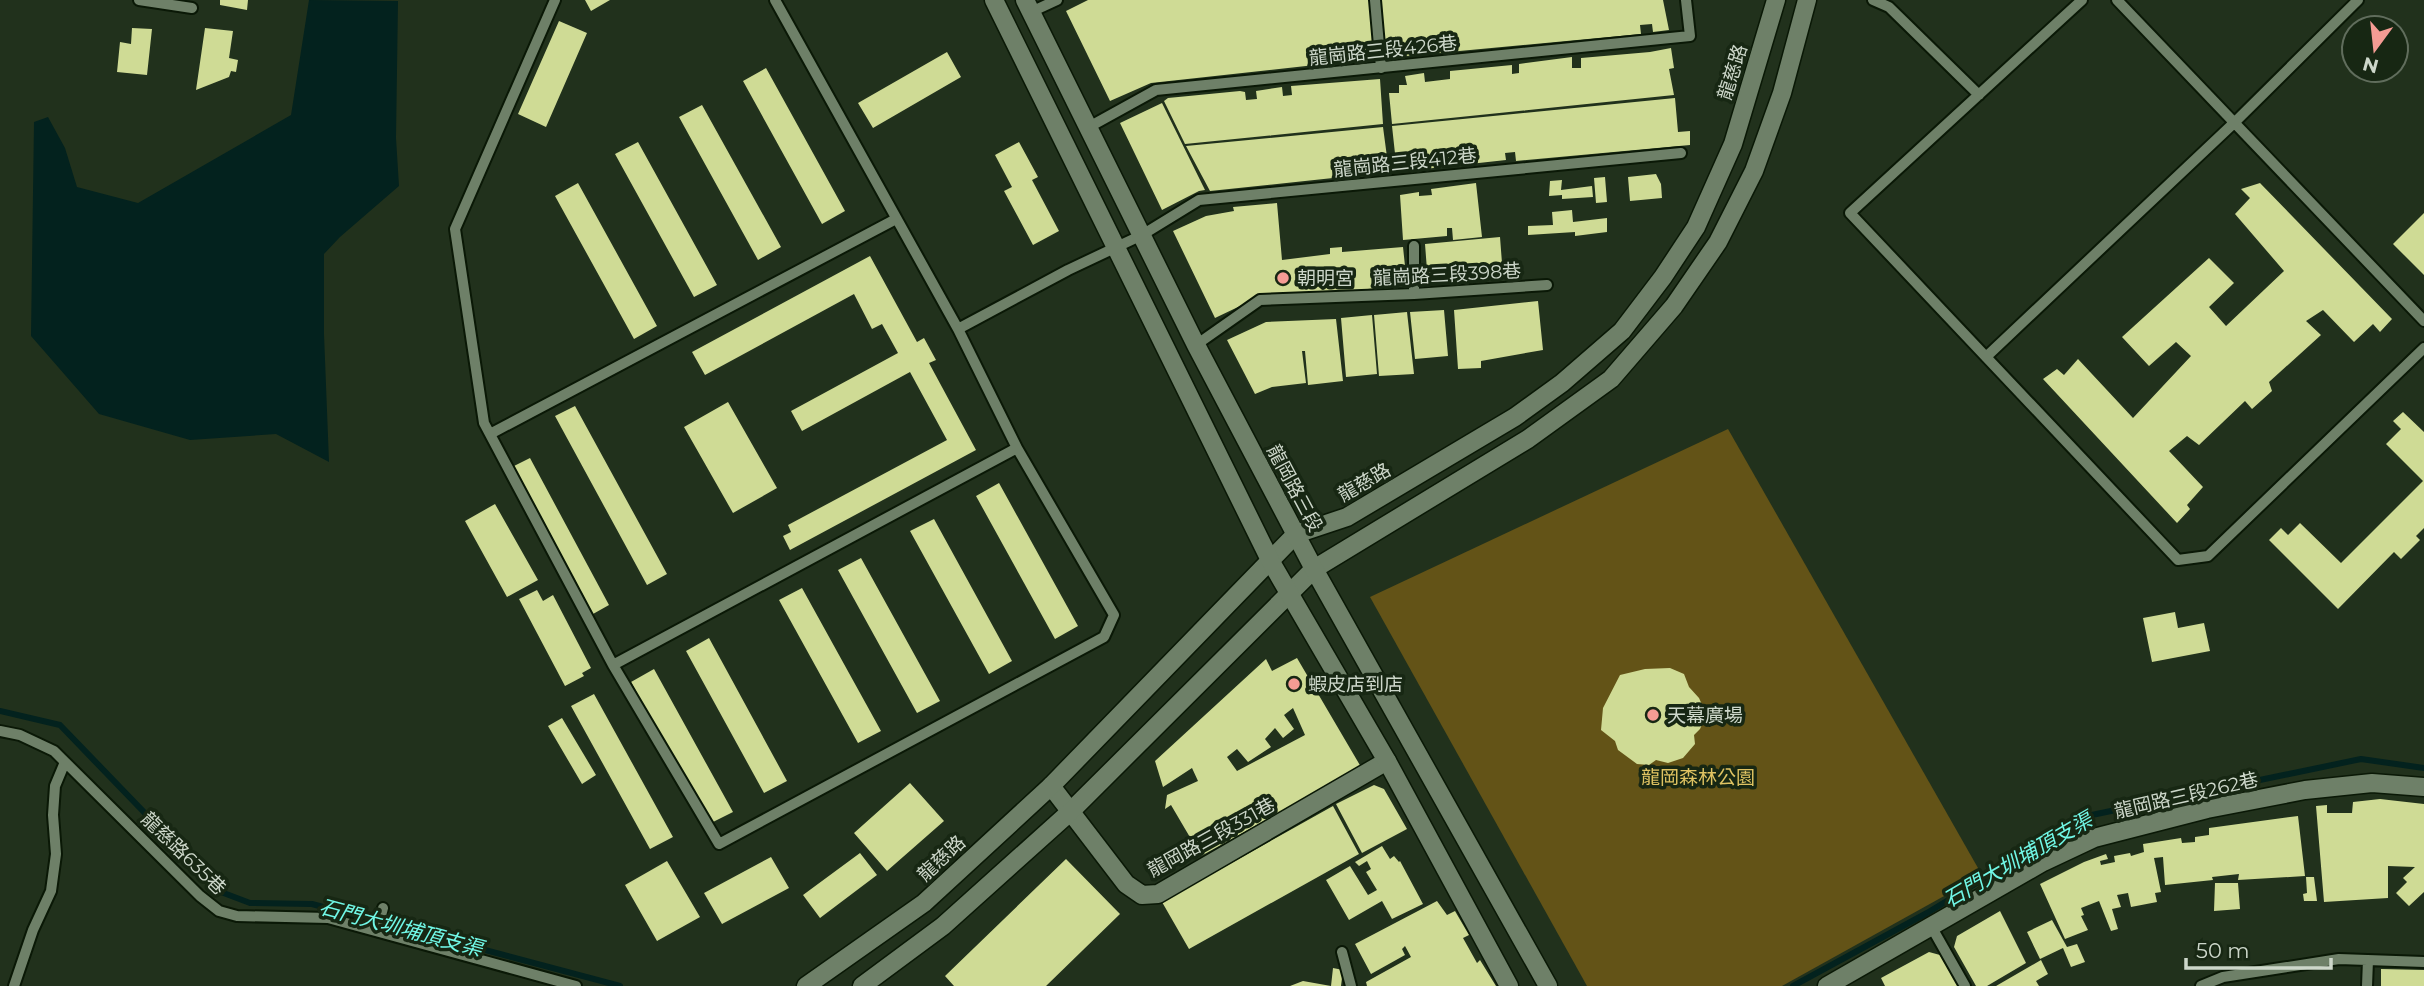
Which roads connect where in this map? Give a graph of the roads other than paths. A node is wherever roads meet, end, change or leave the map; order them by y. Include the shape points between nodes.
1 (139, 0) edge
2 (555, 0) edge
3 (775, 0) edge
4 (994, 0) edge
5 (1058, 0) edge
6 (1375, 0) edge
7 (1686, 0) edge
8 (1776, 0) edge
9 (1807, 0) edge
10 (1873, 0) edge
11 (2082, 0) edge
12 (2117, 0) edge
13 (2358, 0) edge
14 (1028, 6) edge
15 (192, 8) dead end
16 (1381, 68) junction
17 (1979, 95) junction
18 (2235, 122) junction
19 (1089, 127) junction
20 (1681, 153) dead end
21 (896, 219) junction
22 (1142, 235) junction
23 (1414, 246) dead end
24 (1115, 247) junction
25 (1547, 285) dead end
26 (1414, 294) junction
27 (2424, 321) edge
28 (957, 330) junction
29 (1196, 345) junction
30 (2424, 348) edge
31 (1986, 356) junction
32 (490, 434) junction
33 (1017, 448) junction
34 (1296, 534) junction
35 (1271, 562) junction
36 (1314, 569) junction
37 (1289, 595) junction
38 (613, 665) junction
39 (0, 731) edge
40 (1387, 761) junction
41 (65, 762) junction
42 (1051, 786) junction
43 (2424, 787) edge
44 (1070, 812) junction
45 (383, 908) dead end
46 (1931, 926) junction
47 (377, 931) junction
48 (1342, 952) dead end
49 (2368, 960) junction
50 (2424, 962) edge
51 (1840, 983) edge
52 (14, 986) edge
53 (576, 986) edge
54 (806, 986) edge
55 (862, 986) edge
56 (1351, 986) edge
57 (1509, 986) edge
58 (1548, 986) edge
59 (1965, 986) edge
60 (2201, 986) edge
61 (2367, 986) edge

1 - 15 lane
2 - 32 lane via 455,229 484,423
3 - 21 lane
4 - 24 street
5 - 14 lane
6 - 16 lane
7 - 16 lane, 龍崗路三段426巷 via 1690,36
8 - 34 street, 龍慈路 via 1733,144 1696,227 1622,331 1515,417 1347,517
9 - 36 street via 1782,93 1754,171 1718,242 1674,306 1611,379 1528,439
10 - 17 lane via 1889,6
11 - 17 lane
12 - 18 lane
13 - 18 lane
14 - 19 street, 龍岡路三段
16 - 19 lane, 龍崗路三段426巷 via 1156,90
17 - 31 lane via 1850,213
18 - 27 lane
18 - 31 lane
19 - 22 street, 龍岡路三段
20 - 22 lane, 龍崗路三段412巷 via 1199,200
21 - 28 lane
21 - 32 lane
22 - 24 lane, 龍崗路三段412巷
22 - 29 street, 龍岡路三段
23 - 26 lane
24 - 28 lane, 龍崗路三段412巷
24 - 35 street
25 - 26 lane, 龍崗路三段398巷
26 - 29 lane, 龍崗路三段398巷 via 1260,300
28 - 33 lane
29 - 34 street, 龍岡路三段
30 - 31 lane via 2208,556 2178,560
32 - 38 lane
33 - 38 lane
33 - 38 lane via 1114,615 1104,637 719,844
34 - 35 street, 龍慈路
34 - 36 street, 龍岡路三段
35 - 37 street
35 - 42 street, 龍慈路
36 - 37 street
36 - 58 street, 龍岡路三段
37 - 40 street
37 - 44 street
39 - 41 lane, 龍慈路635巷 via 54,751
40 - 44 street, 龍岡路三段331巷 via 1158,894 1142,895 1126,884
40 - 57 street
41 - 47 lane, 龍慈路635巷 via 219,911 237,916 328,918
41 - 52 lane via 55,786 56,854 51,891
42 - 44 street, 龍岡路三段331巷
42 - 54 street, 龍慈路 via 924,903
43 - 46 street, 龍岡路三段262巷 via 2372,783 2305,790 2094,838
44 - 55 street via 943,926
45 - 47 lane
46 - 51 street, 龍岡路三段262巷
46 - 59 lane
47 - 53 lane, 龍慈路635巷
48 - 56 lane
49 - 50 lane
49 - 60 lane via 2339,959 2223,977
49 - 61 lane

